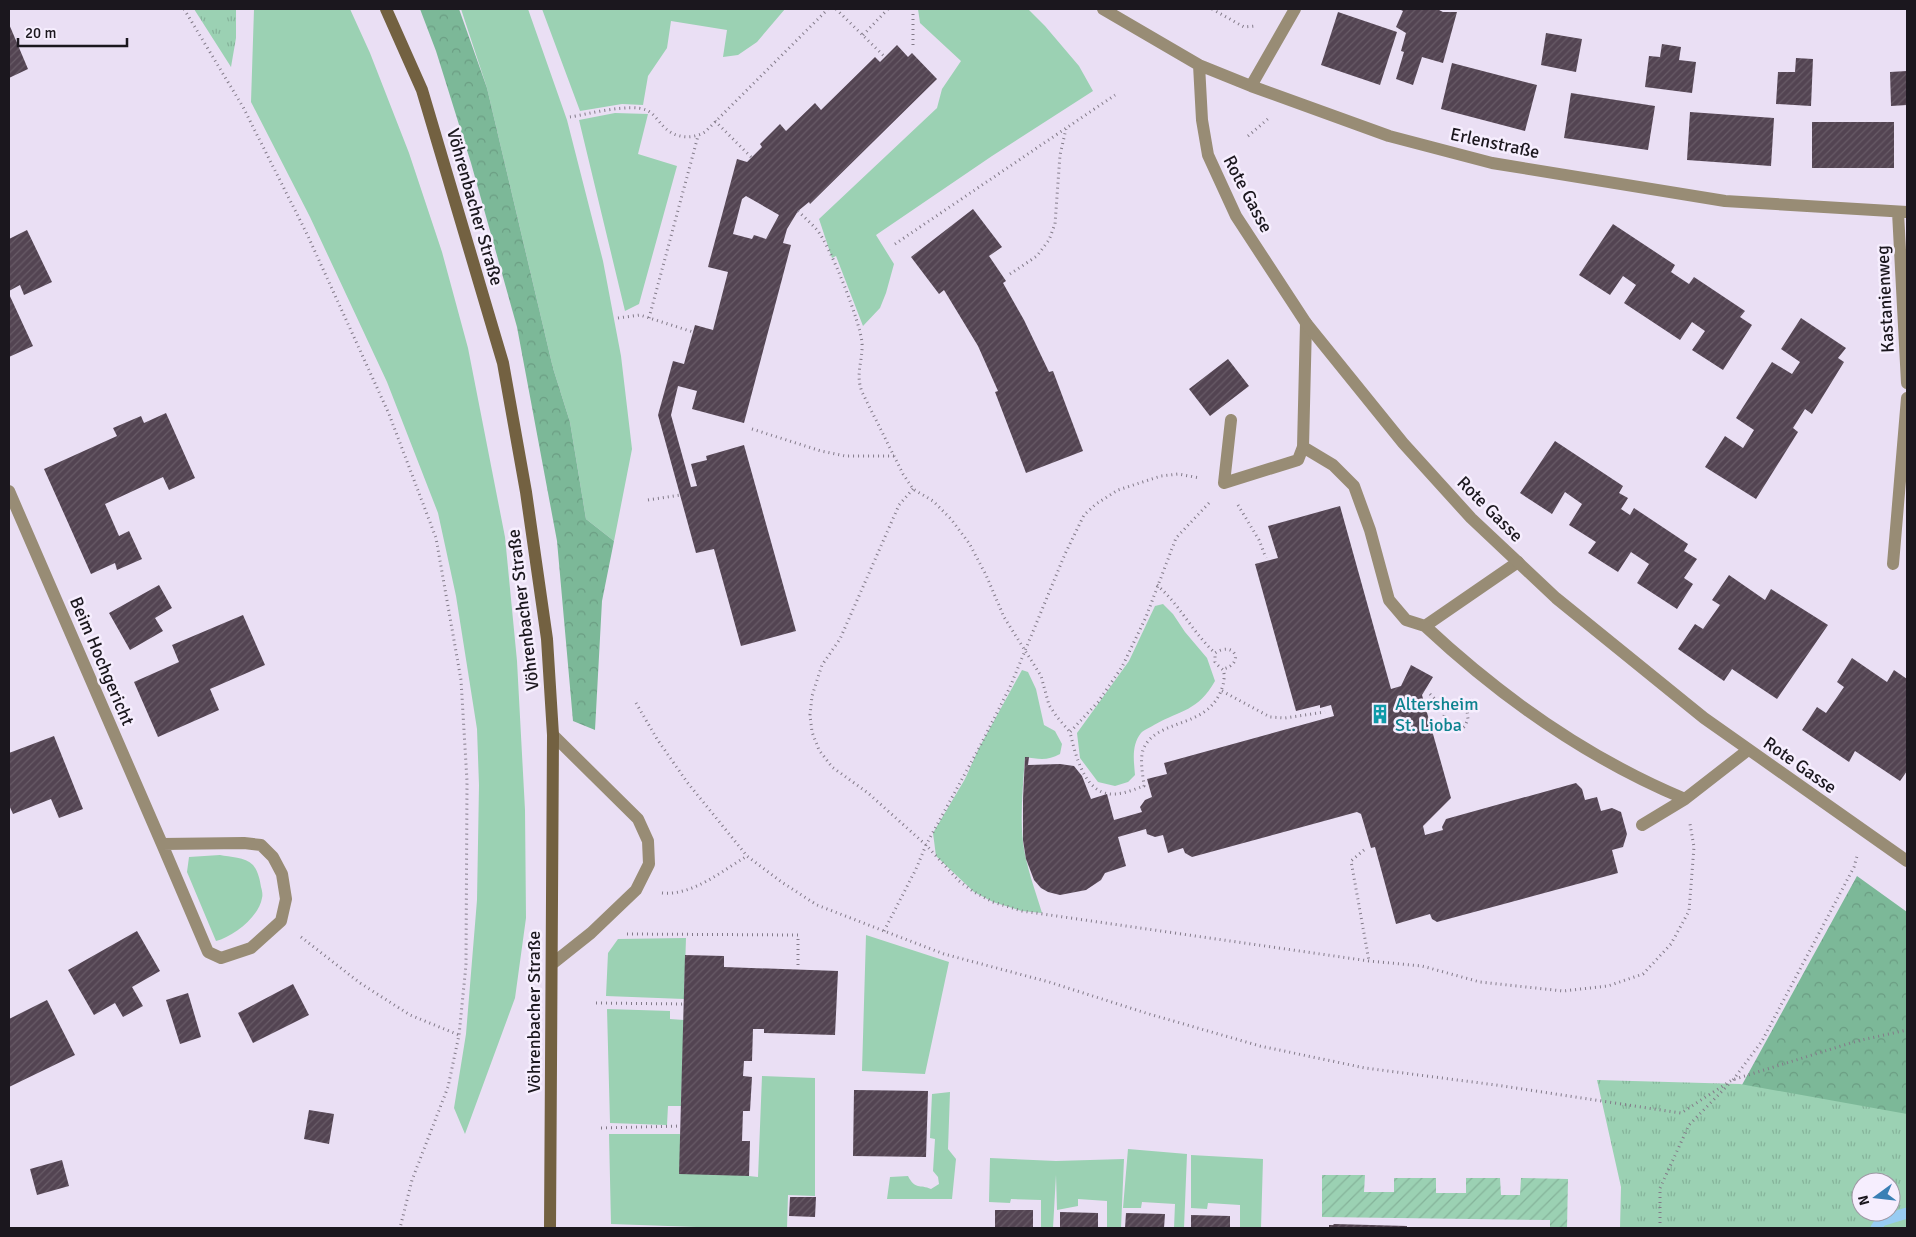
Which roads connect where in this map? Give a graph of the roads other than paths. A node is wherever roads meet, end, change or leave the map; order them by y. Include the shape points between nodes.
1 (386, 9) edge
2 (1104, 9) edge
3 (1295, 9) edge
4 (1199, 65) junction
5 (1250, 86) junction
6 (1903, 212) edge
7 (1306, 323) junction
8 (1907, 383) edge
9 (1907, 398) edge
10 (1231, 420) dead end
11 (1303, 447) junction
12 (9, 491) edge
13 (1518, 562) junction
14 (1893, 564) dead end
15 (1425, 626) junction
16 (553, 735) junction
17 (1748, 750) junction
18 (1685, 799) junction
19 (1642, 825) dead end
20 (162, 844) junction
21 (1907, 861) edge
22 (552, 964) junction
23 (550, 1228) edge

1 - 16 street, Vöhrenbacher Straße via 422,90 503,363 547,639
2 - 4 street, Erlenstraße
3 - 5 street
4 - 5 street, Erlenstraße
4 - 7 street, Rote Gasse via 1208,155 1236,216
5 - 6 street, Erlenstraße via 1389,136 1492,163 1725,201
6 - 8 street, Kastanienweg
7 - 11 street
7 - 13 street, Rote Gasse via 1403,443 1471,518
9 - 14 street
10 - 11 street via 1224,483 1298,460
11 - 15 street via 1333,465 1354,486 1389,600 1406,620
12 - 20 street, Beim Hochgericht
13 - 15 street
13 - 17 street, Rote Gasse via 1556,598
15 - 18 street via 1467,664 1590,752
16 - 22 street, Vöhrenbacher Straße
16 - 22 street via 638,820 648,841 649,864 636,890 591,933
17 - 18 street
17 - 21 street, Rote Gasse
18 - 19 street
20 - 20 street, Beim Hochgericht via 208,952 221,958 251,948 281,921 286,899 282,874 273,857 261,845
22 - 23 street, Vöhrenbacher Straße

